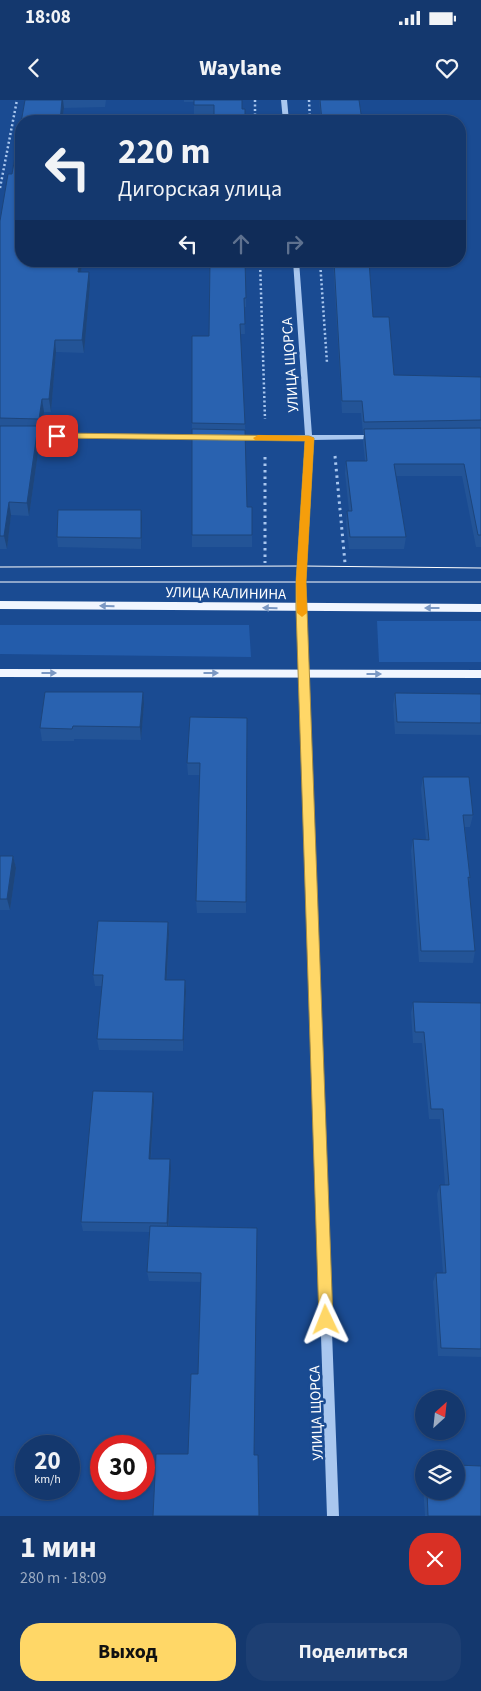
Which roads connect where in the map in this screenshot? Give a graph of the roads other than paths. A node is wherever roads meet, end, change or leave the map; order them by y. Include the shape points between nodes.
1 (284, 100) edge
2 (285, 115) edge
3 (296, 267) edge
4 (20, 435) edge
5 (206, 437) edge
6 (382, 437) edge
7 (226, 438) edge
8 (309, 438) junction
9 (0, 605) edge
10 (302, 608) junction
11 (481, 608) edge
12 (0, 673) edge
13 (303, 674) junction
14 (481, 674) edge
15 (333, 1516) edge

1 - 2 street
3 - 8 street, УЛИЦА ЩОРСА
4 - 5 street
6 - 8 street
7 - 8 street
8 - 10 street, УЛИЦА ЩОРСА
10 -> 9 main road, УЛИЦА КАЛИНИНА
11 -> 10 main road, УЛИЦА КАЛИНИНА
10 - 13 street, УЛИЦА ЩОРСА
12 -> 13 main road
13 -> 14 main road
13 - 15 street, УЛИЦА ЩОРСА

